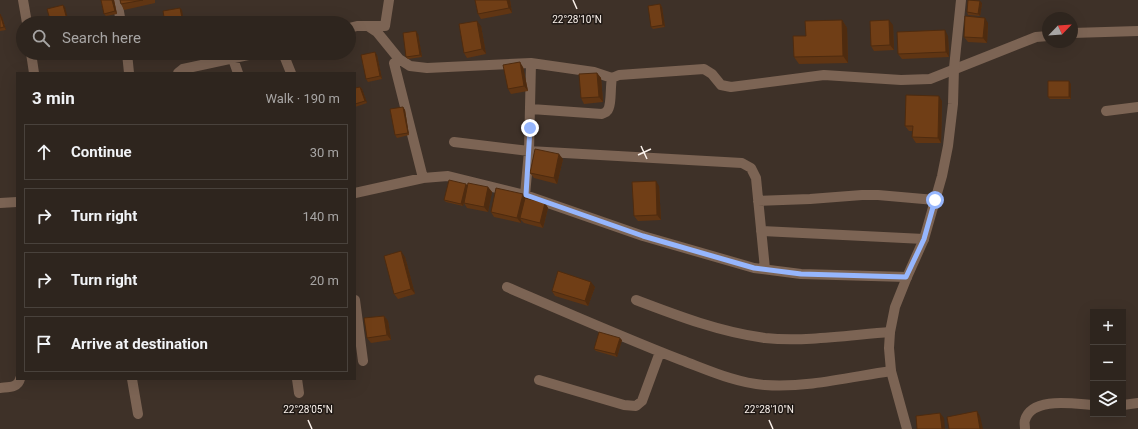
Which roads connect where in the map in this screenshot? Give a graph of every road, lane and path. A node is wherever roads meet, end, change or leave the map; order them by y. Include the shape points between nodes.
1 (23, 0) edge
2 (117, 0) edge
3 (388, 0) edge
4 (961, 0) edge
5 (26, 16) edge
6 (120, 16) edge
7 (356, 26) edge
8 (368, 26) junction
9 (1138, 31) edge
10 (1078, 33) edge
11 (1042, 36) edge
12 (32, 60) edge
13 (128, 60) edge
14 (228, 60) edge
15 (233, 60) edge
16 (285, 60) edge
17 (394, 63) dead end
18 (531, 63) junction
19 (954, 68) junction
20 (34, 72) edge
21 (129, 72) edge
22 (179, 72) edge
23 (238, 72) edge
24 (290, 72) edge
25 (612, 78) junction
26 (1138, 107) edge
27 (531, 109) junction
28 (1106, 111) dead end
29 (454, 142) dead end
30 (529, 151) junction
31 (423, 178) junction
32 (356, 193) edge
33 (526, 195) junction
34 (935, 200) junction
35 (758, 201) junction
36 (16, 202) edge
37 (0, 203) edge
38 (761, 231) junction
39 (924, 239) junction
40 (765, 269) junction
41 (906, 277) junction
42 (507, 287) dead end
43 (636, 300) dead end
44 (356, 308) edge
45 (890, 332) junction
46 (660, 352) junction
47 (363, 361) dead end
48 (892, 371) junction
49 (20, 380) edge
50 (132, 380) edge
51 (297, 380) edge
52 (539, 380) dead end
53 (0, 388) edge
54 (299, 393) dead end
55 (1138, 403) edge
56 (1090, 405) edge
57 (1126, 405) edge
58 (138, 414) dead end
59 (907, 429) edge
60 (1025, 429) edge

1 - 5 street
2 - 6 street
3 - 8 street via 385,26
4 - 19 street
7 - 8 street
8 - 18 street via 377,32 399,59 410,66 427,68
9 - 10 street
11 - 19 street
12 - 20 street
13 - 21 street
14 - 22 street via 183,69
15 - 23 street
16 - 24 street
17 - 31 street
18 - 25 street via 594,72
18 - 27 street
19 - 25 street via 930,79 901,80 824,75 731,87 721,85 704,69 619,75
19 - 34 street via 948,146
25 - 27 street via 610,104 608,111 602,114
26 - 28 street
27 - 30 street
29 - 30 street
30 - 33 street
30 - 35 street via 742,163 751,168 756,178
31 - 32 street
31 - 33 street via 448,176
33 - 40 street via 643,236
34 - 35 street via 862,195
34 - 39 street
35 - 38 street
36 - 37 street
38 - 39 street
38 - 40 street
39 - 41 street
40 - 41 street via 801,274
41 - 45 street via 895,307
42 - 46 street
43 - 45 street via 696,322 766,338 798,339
44 - 47 street
45 - 48 street
46 - 48 street via 743,381 764,385 785,386
46 - 52 street via 642,401 636,406 624,405
48 - 59 street
49 - 53 street via 15,387
50 - 58 street
51 - 54 street
55 - 57 street
56 - 60 street via 1038,406 1030,411 1025,420

